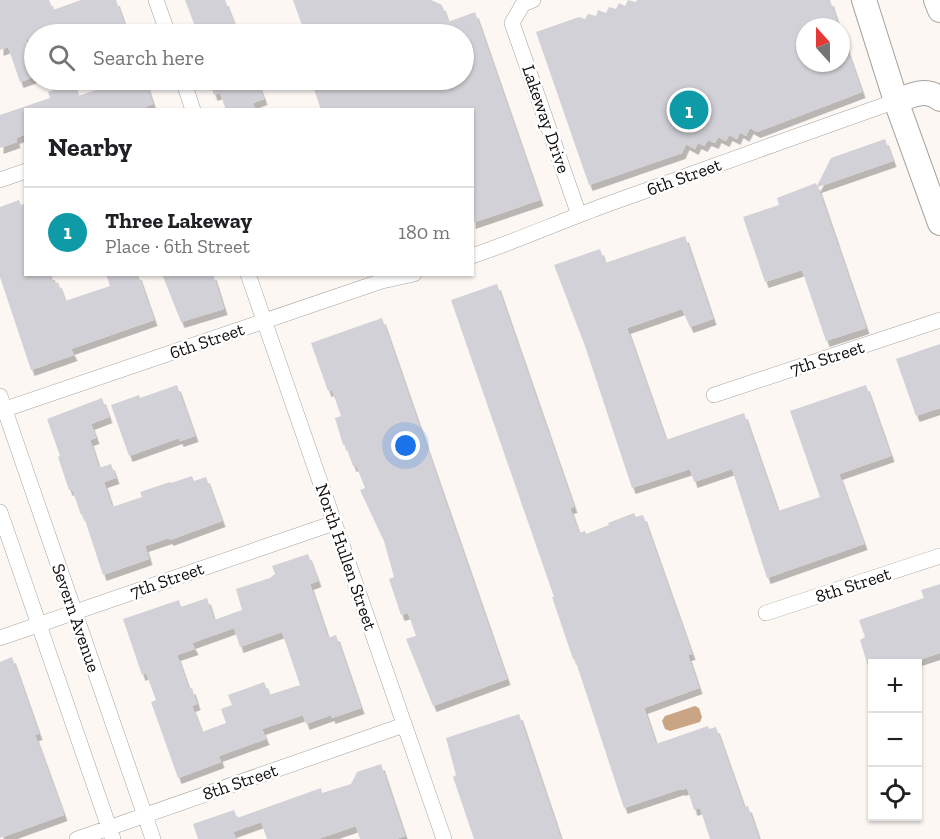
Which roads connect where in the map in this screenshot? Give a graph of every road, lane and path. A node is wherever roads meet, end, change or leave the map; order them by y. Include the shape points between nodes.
1 (156, 0) edge
2 (533, 0) edge
3 (936, 0) edge
4 (865, 2) edge
5 (940, 10) edge
6 (164, 24) edge
7 (186, 90) edge
8 (940, 99) edge
9 (896, 101) junction
10 (192, 108) edge
11 (24, 172) edge
12 (0, 180) edge
13 (579, 215) junction
14 (940, 223) edge
15 (474, 255) edge
16 (249, 276) edge
17 (405, 276) edge
18 (940, 320) edge
19 (264, 321) junction
20 (714, 395) dead end
21 (2, 405) edge
22 (0, 512) edge
23 (334, 523) junction
24 (940, 556) edge
25 (74, 612) junction
26 (766, 613) dead end
27 (39, 624) junction
28 (0, 638) edge
29 (404, 724) junction
30 (145, 816) junction
31 (111, 833) edge
32 (77, 839) edge
33 (153, 839) edge
34 (444, 839) edge

1 - 6 street
2 - 13 street, Lakeway Drive via 523,4 512,23
3 - 5 highway
4 - 9 highway
7 - 10 street
8 - 9 highway via 923,92
9 - 13 street, 6th Street
9 - 14 highway
11 - 12 street
13 - 15 street, 6th Street
16 - 19 street, North Hullen Street
17 - 19 street, 6th Street
18 - 20 street, 7th Street
19 - 21 street, 6th Street
19 - 23 street, North Hullen Street
21 - 25 street, Severn Avenue
22 - 27 street, Severn Avenue
23 - 25 street, 7th Street
23 - 29 street, North Hullen Street
24 - 26 street, 8th Street
25 - 27 street, 7th Street
25 - 30 street, Severn Avenue
27 - 28 street, 7th Street
27 - 31 street, Severn Avenue
29 - 30 street, 8th Street
29 - 34 street, North Hullen Street
30 - 31 street, 8th Street
30 - 33 street, Severn Avenue
31 - 32 street, 8th Street

